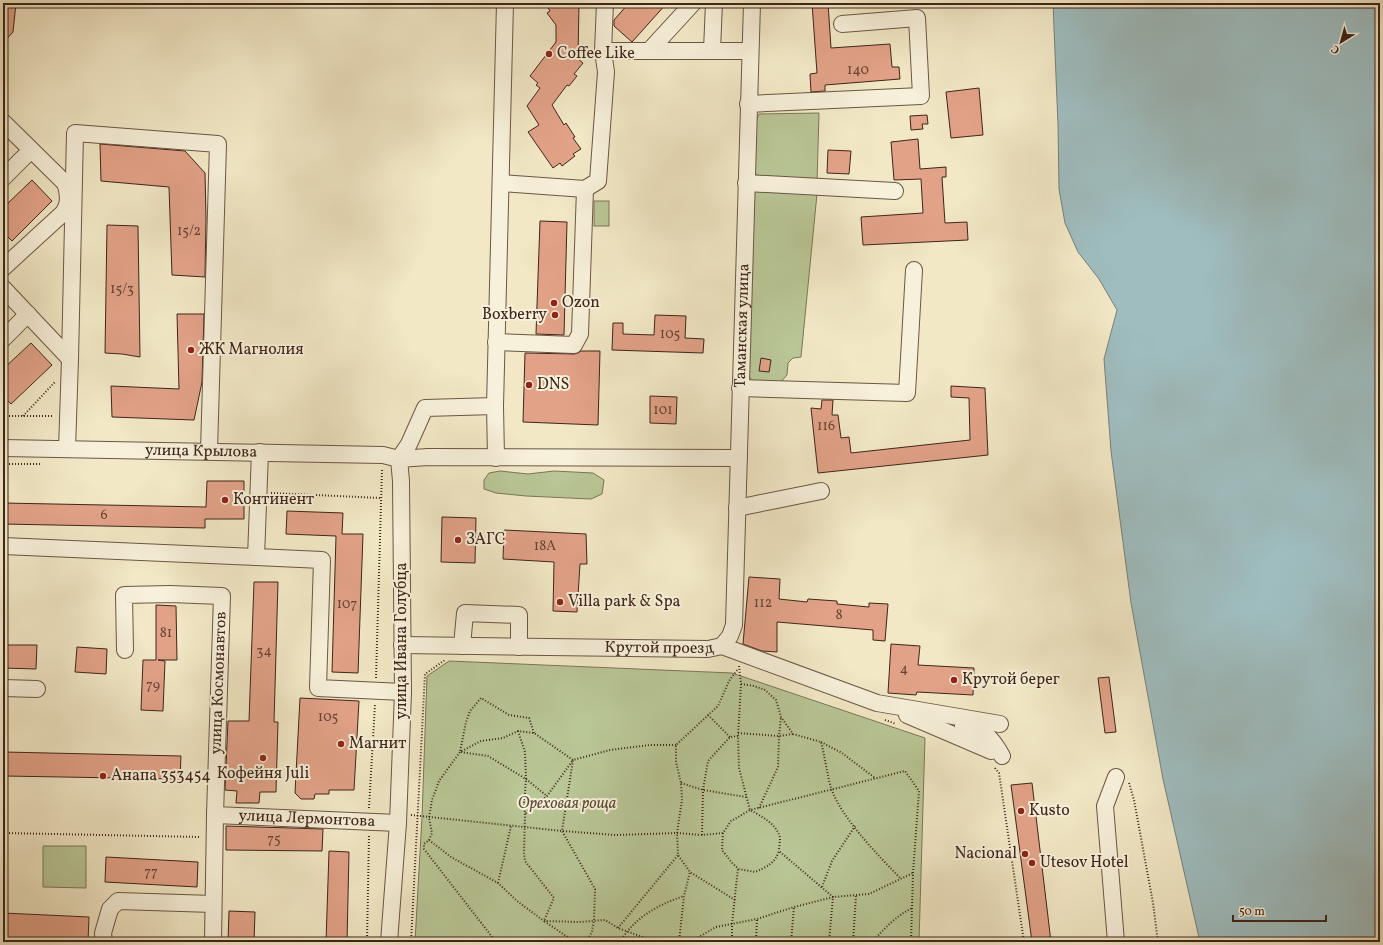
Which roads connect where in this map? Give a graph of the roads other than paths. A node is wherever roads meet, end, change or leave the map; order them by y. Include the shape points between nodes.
1 (505, 3) edge
2 (605, 3) edge
3 (693, 3) edge
4 (714, 3) edge
5 (752, 3) edge
6 (842, 24) dead end
7 (649, 50) junction
8 (712, 50) junction
9 (603, 51) junction
10 (750, 51) junction
11 (748, 104) junction
12 (3, 122) edge
13 (31, 150) junction
14 (3, 178) edge
15 (501, 183) junction
16 (746, 183) junction
17 (586, 189) junction
18 (894, 191) dead end
19 (3, 268) edge
20 (914, 270) dead end
21 (3, 288) edge
22 (28, 314) junction
23 (3, 339) edge
24 (496, 342) junction
25 (70, 363) junction
26 (740, 388) junction
27 (495, 406) junction
28 (3, 448) edge
29 (67, 449) junction
30 (209, 451) junction
31 (260, 452) junction
32 (496, 458) junction
33 (739, 458) junction
34 (399, 459) junction
35 (821, 491) dead end
36 (737, 508) junction
37 (3, 546) edge
38 (256, 557) junction
39 (402, 645) junction
40 (722, 646) junction
41 (519, 647) junction
42 (125, 650) dead end
43 (456, 651) junction
44 (3, 688) edge
45 (37, 689) dead end
46 (403, 692) junction
47 (878, 710) junction
48 (1000, 724) dead end
49 (996, 758) road end
50 (1116, 777) road end
51 (215, 815) junction
52 (398, 818) junction
53 (213, 904) junction
54 (104, 942) edge
55 (213, 942) edge
56 (389, 942) edge
57 (1116, 942) edge

1 - 15 street
2 - 9 street
3 - 7 street
4 - 8 street
5 - 10 street, Таманская улица
6 - 11 street via 917,18 921,96
7 - 8 street
7 - 9 street
8 - 10 street
9 - 17 street via 606,72 598,181
10 - 11 street, Таманская улица
11 - 16 street, Таманская улица
12 - 13 street
13 - 14 street
13 - 19 street via 65,183 68,191 67,205 62,214
15 - 17 street
15 - 24 street
16 - 18 street
16 - 26 street, Таманская улица
17 - 24 street via 580,334 574,345
20 - 26 street via 907,393
21 - 22 street
22 - 23 street
22 - 25 street
24 - 27 street
25 - 29 street
25 - 30 street via 75,133 218,144
26 - 33 street, Таманская улица
27 - 32 street
27 - 34 street via 425,408 409,444
28 - 29 street, улица Крылова
29 - 30 street, улица Крылова
30 - 31 street, улица Крылова
31 - 34 street, улица Крылова via 382,454
31 - 38 street
32 - 33 street, улица Крылова
32 - 34 street, улица Крылова
33 - 36 street, Таманская улица
34 - 39 street, улица Ивана Голубца
35 - 36 street
36 - 40 street, Таманская улица via 734,625
37 - 38 street
38 - 46 street via 322,560 318,688
39 - 43 street, Крутой проезд
39 - 46 street, улица Ивана Голубца
40 - 41 street, Крутой проезд via 708,649
40 - 47 street, Крутой проезд
41 - 43 street, Крутой проезд
41 - 43 street via 520,616 465,613
42 - 51 street, улица Космонавтов via 124,595 222,596
44 - 45 street
46 - 52 street, улица Ивана Голубца
47 - 48 street, Крутой проезд
47 - 49 street via 923,722
50 - 57 street via 1106,806
51 - 52 street, улица Лермонтова
51 - 53 street, улица Космонавтов
52 - 56 street, улица Ивана Голубца
53 - 54 street via 118,901 110,909 103,933
53 - 55 street, улица Космонавтов

